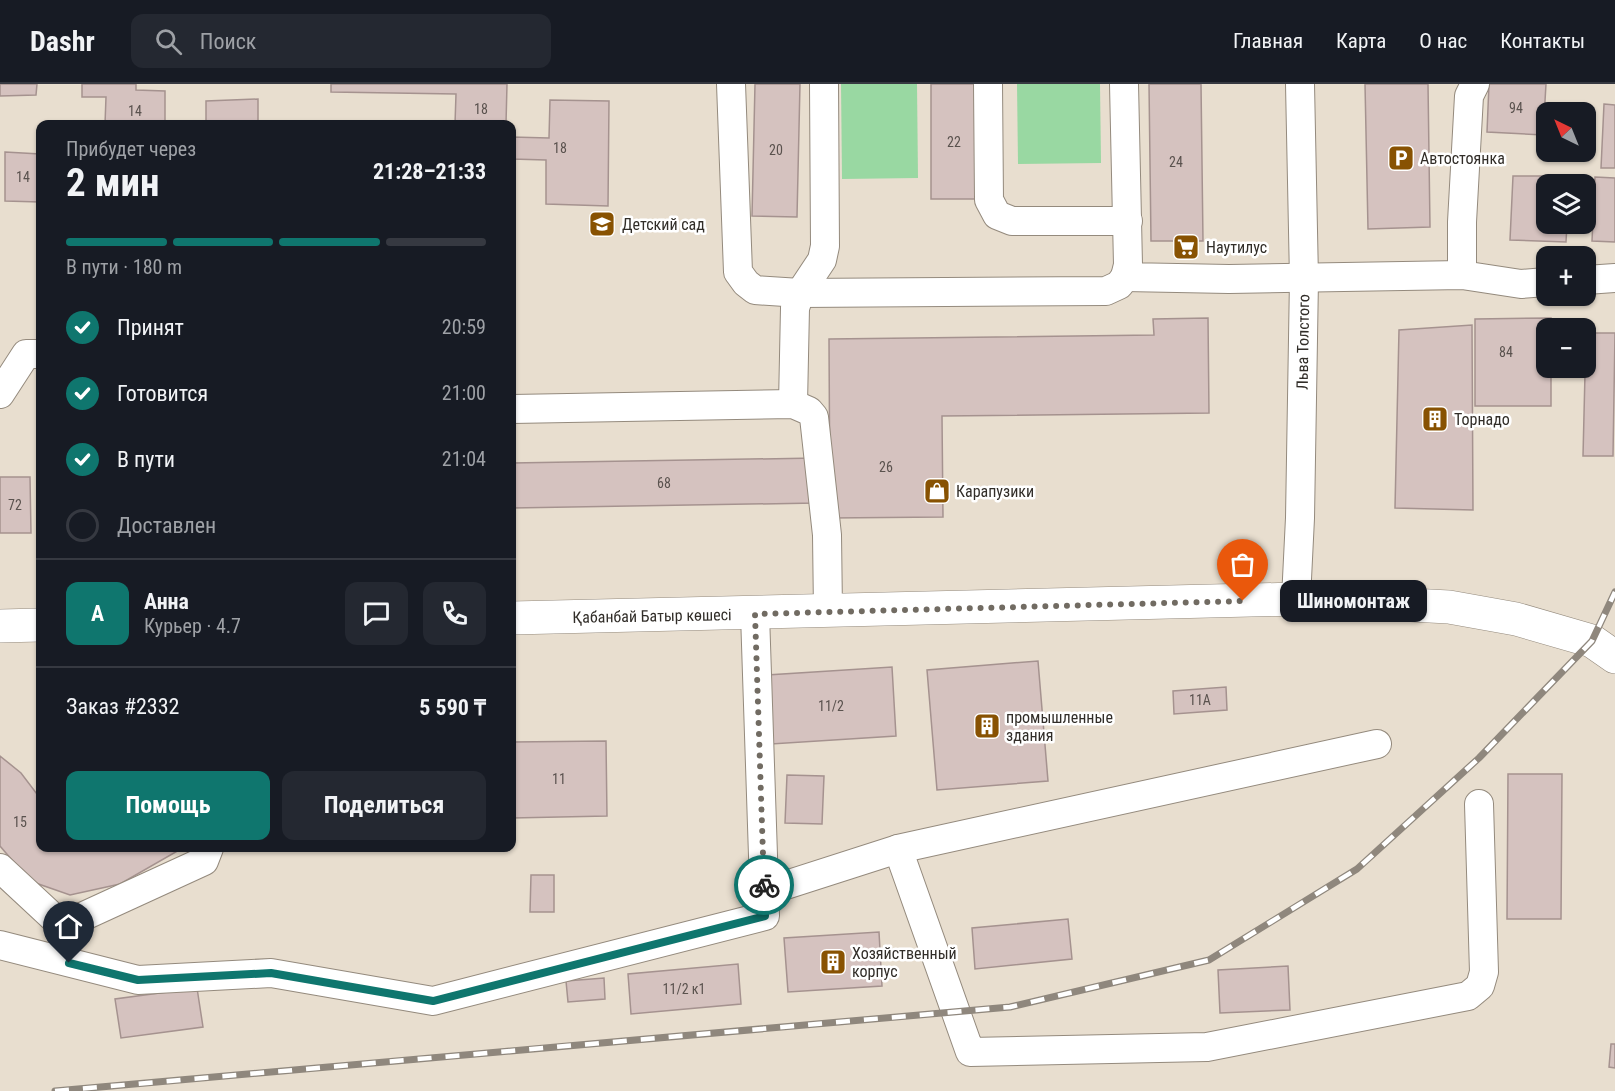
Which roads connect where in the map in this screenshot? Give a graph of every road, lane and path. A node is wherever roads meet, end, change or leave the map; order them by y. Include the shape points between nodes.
1 (731, 84) edge
2 (824, 84) edge
3 (988, 84) edge
4 (1124, 84) edge
5 (1300, 84) edge
6 (1475, 84) edge
7 (1128, 221) junction
8 (1462, 275) junction
9 (1125, 277) junction
10 (1615, 278) edge
11 (1304, 279) junction
12 (1596, 279) edge
13 (1536, 283) edge
14 (800, 292) junction
15 (36, 354) edge
16 (0, 394) edge
17 (794, 404) junction
18 (516, 409) edge
19 (1296, 599) junction
20 (828, 611) junction
21 (755, 614) junction
22 (516, 618) edge
23 (36, 625) edge
24 (0, 626) edge
25 (1615, 657) edge
26 (1377, 744) dead end
27 (1479, 804) dead end
28 (898, 849) junction
29 (207, 852) edge
30 (0, 868) edge
31 (764, 892) junction
32 (0, 945) edge

1 - 14 street via 738,272 755,290
2 - 14 street via 825,246 822,260
3 - 7 street via 988,200 997,215 1012,221
4 - 7 street
5 - 11 street, Льва Толстого
6 - 8 street via 1469,96
7 - 9 street
8 - 11 street
8 - 13 street
9 - 11 street
9 - 14 street via 1106,291
10 - 12 street
11 - 19 street, Льва Толстого
14 - 17 street via 795,308
15 - 16 street via 26,354
17 - 18 street
17 - 20 street via 814,417 827,535
19 - 20 main road, Қабанбай Батыр көшесі
19 - 25 main road, Қабанбай Батыр көшесі via 1449,607 1515,619 1592,640
20 - 21 main road, Қабанбай Батыр көшесі
21 - 22 main road, Қабанбай Батыр көшесі
21 - 31 street
23 - 24 main road
26 - 28 street
27 - 28 street via 1484,972 1480,986 1468,996 1207,1047 970,1052
28 - 31 street
29 - 30 street via 204,861 71,922 56,920
31 - 32 street via 765,916 433,1001 271,973 138,980

